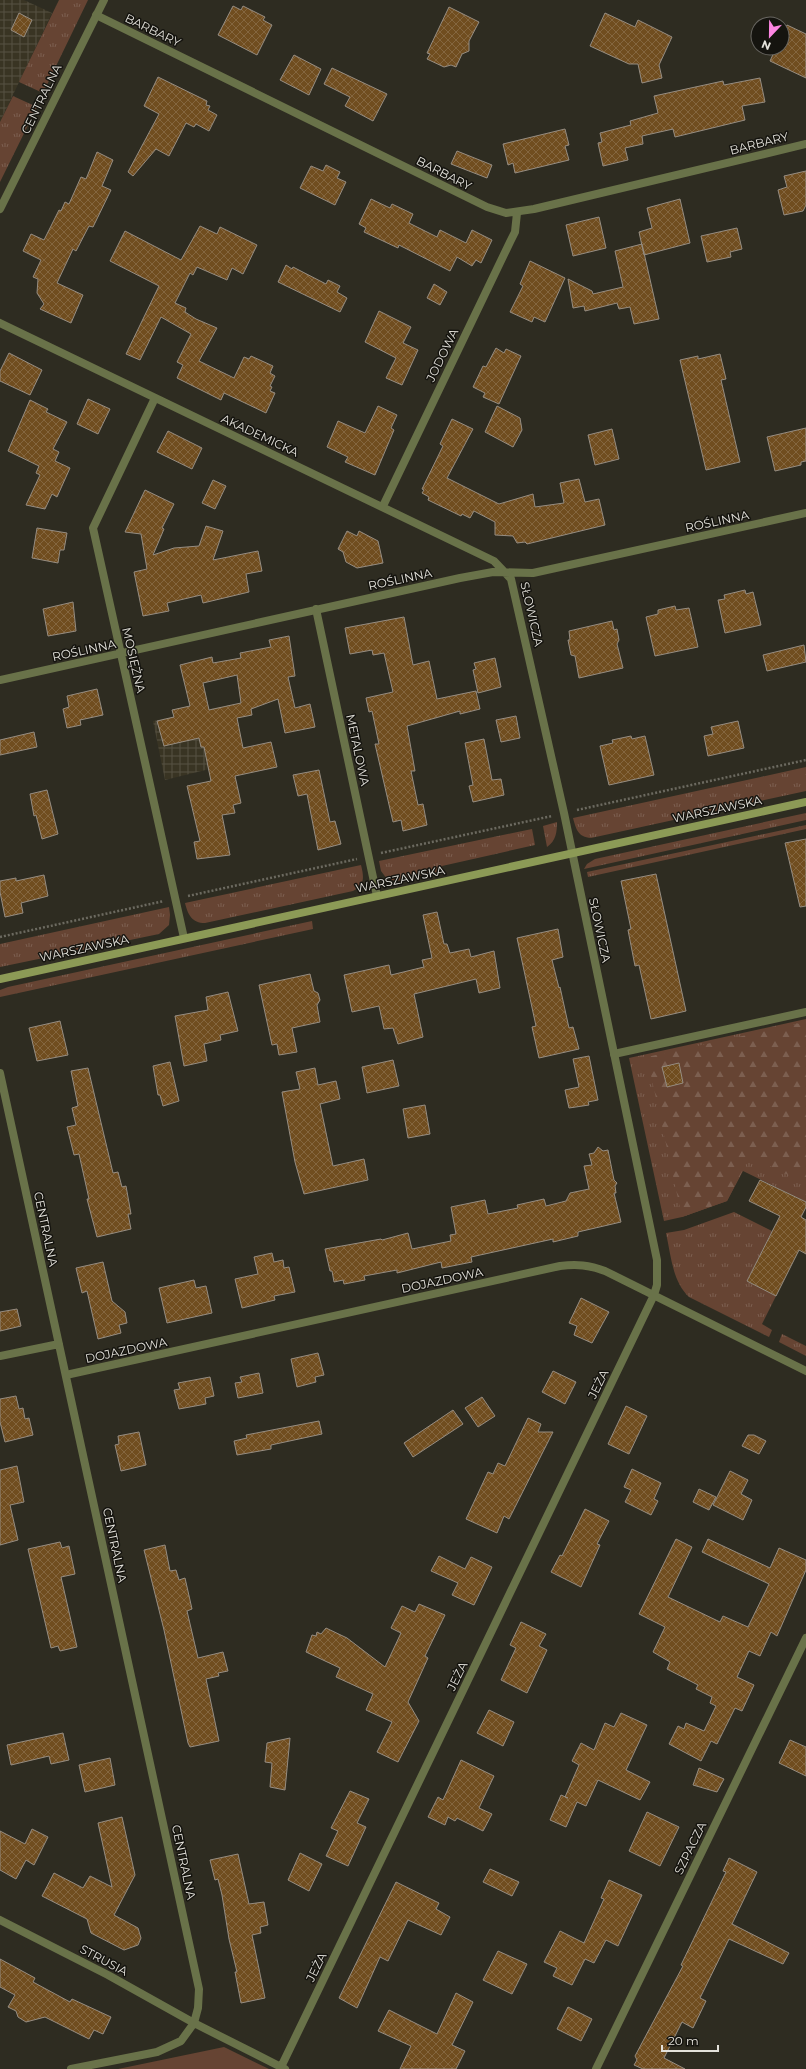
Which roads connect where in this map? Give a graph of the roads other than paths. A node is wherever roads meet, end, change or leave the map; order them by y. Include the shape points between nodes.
1 (104, 0) edge
2 (96, 15) junction
3 (806, 144) edge
4 (0, 209) edge
5 (517, 213) junction
6 (0, 322) edge
7 (155, 398) junction
8 (383, 506) junction
9 (806, 513) edge
10 (508, 573) junction
11 (316, 609) junction
12 (121, 654) junction
13 (0, 680) edge
14 (806, 802) edge
15 (572, 853) junction
16 (377, 896) junction
17 (184, 938) junction
18 (0, 978) edge
19 (806, 1012) edge
20 (614, 1054) junction
21 (0, 1073) edge
22 (654, 1295) junction
23 (59, 1344) junction
24 (0, 1356) edge
25 (806, 1370) edge
26 (66, 1375) junction
27 (806, 1638) edge
28 (0, 1920) edge
29 (194, 2023) junction
30 (283, 2068) edge
31 (71, 2069) edge
32 (596, 2069) edge

1 - 2 street, CENTRALNA
2 - 4 street, CENTRALNA
2 - 5 street, BARBARY via 487,207 506,213
3 - 5 street, BARBARY
5 - 8 street, JODOWA via 515,232
6 - 7 street, AKADEMICKA
7 - 8 street, AKADEMICKA
7 - 12 street, MOSIĘŻNA via 93,528
8 - 10 street, AKADEMICKA via 494,562
9 - 10 street, ROŚLINNA via 533,573
10 - 11 street, ROŚLINNA via 493,572 460,578
10 - 15 street, SŁOWICZA via 515,587
11 - 12 street, ROŚLINNA
11 - 16 street, METALOWA
12 - 13 street, ROŚLINNA
12 - 17 street, MOSIĘŻNA
14 - 15 street, WARSZAWSKA
15 - 16 street, WARSZAWSKA
15 - 20 street, SŁOWICZA
16 - 17 street, WARSZAWSKA
17 - 18 street, WARSZAWSKA
19 - 20 street
20 - 22 street, SŁOWICZA via 657,1260 657,1285
21 - 23 street, CENTRALNA
22 - 25 street, DOJAZDOWA
22 - 26 street, DOJAZDOWA via 588,1265 560,1266
22 - 30 street, JEŻA
23 - 24 street
23 - 26 street, CENTRALNA
26 - 29 street, CENTRALNA via 199,1989
27 - 32 street, SZPACZA
28 - 29 street, STRUSIA via 108,1975
29 - 30 street, STRUSIA
29 - 31 street via 181,2041 157,2052

